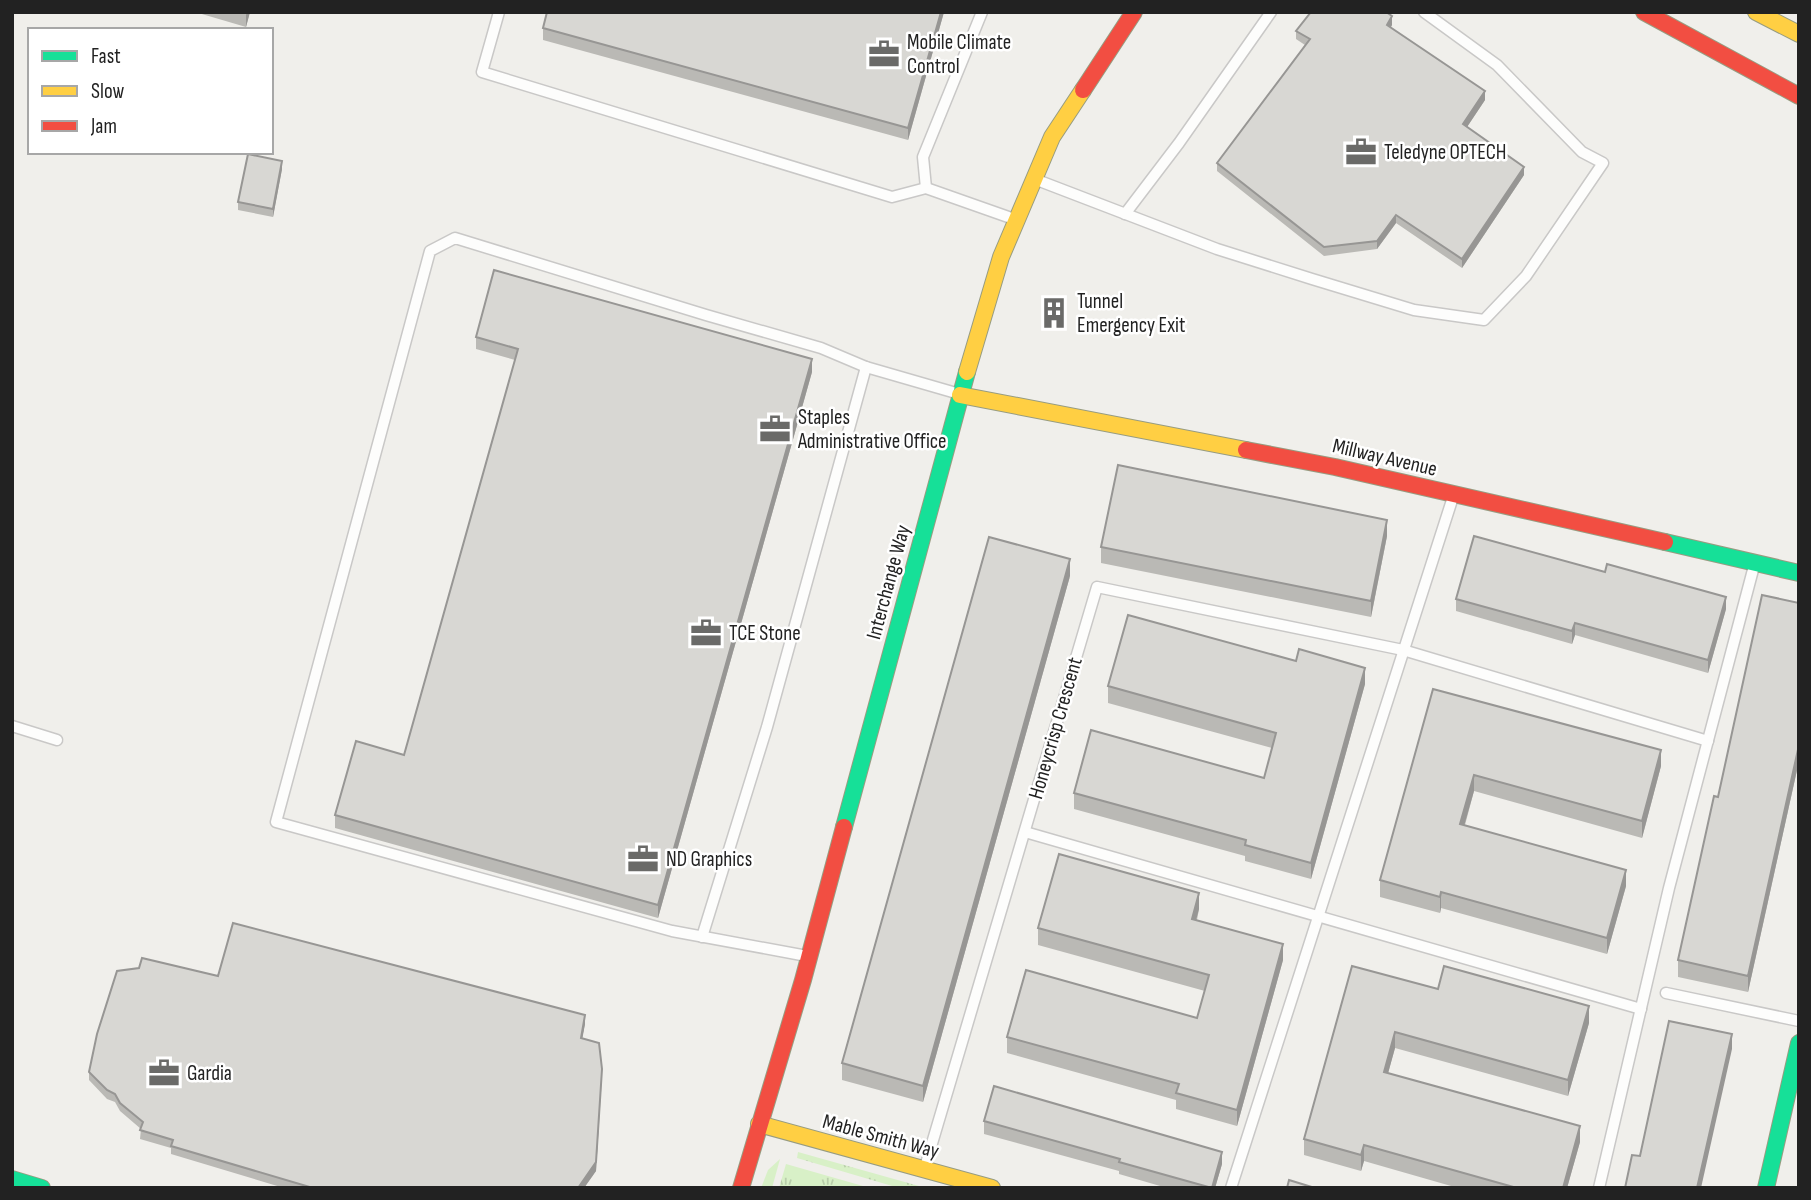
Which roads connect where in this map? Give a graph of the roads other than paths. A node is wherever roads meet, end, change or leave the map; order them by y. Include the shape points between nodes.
1 (499, 12) edge
2 (982, 12) edge
3 (1134, 12) edge
4 (1271, 12) edge
5 (1424, 12) edge
6 (1644, 12) edge
7 (1756, 12) edge
8 (1799, 34) edge
9 (1799, 96) edge
10 (1034, 179) junction
11 (926, 188) junction
12 (1125, 214) junction
13 (1017, 219) junction
14 (866, 367) junction
15 (960, 395) junction
16 (1454, 494) junction
17 (1755, 563) junction
18 (1799, 573) edge
19 (1403, 650) junction
20 (12, 726) edge
21 (57, 740) dead end
22 (1708, 741) junction
23 (1025, 832) junction
24 (1318, 916) junction
25 (702, 937) junction
26 (809, 956) junction
27 (1666, 993) dead end
28 (1641, 1009) junction
29 (1799, 1021) edge
30 (1799, 1043) edge
31 (759, 1124) junction
32 (924, 1169) junction
33 (12, 1179) edge
34 (42, 1188) edge
35 (741, 1188) edge
36 (992, 1188) edge
37 (1231, 1188) edge
38 (1598, 1188) edge
39 (1766, 1188) edge

1 - 11 lane via 482,72 892,198
2 - 11 lane via 923,157
3 - 10 street, Interchange Way via 1052,137
4 - 12 lane
5 - 12 lane via 1497,65 1582,152 1604,163 1526,276 1484,320 1414,310 1217,249
6 - 9 street
7 - 8 street
10 - 12 lane
10 - 13 street, Interchange Way
11 - 13 lane
13 - 15 street, Interchange Way
14 - 15 lane
14 - 25 lane via 767,727
14 - 25 lane via 821,348 454,238 430,251 276,822
15 - 16 street, Millway Avenue
15 - 26 street, Interchange Way
16 - 17 street, Millway Avenue
16 - 19 lane
17 - 18 street, Millway Avenue
17 - 22 lane
19 - 22 lane
19 - 23 lane, Honeycrisp Crescent via 1097,587
19 - 24 lane
20 - 21 lane
22 - 28 lane
23 - 24 lane
23 - 32 lane, Honeycrisp Crescent
24 - 28 lane
24 - 37 lane
25 - 26 lane
26 - 31 street, Interchange Way
27 - 29 lane
28 - 38 lane
30 - 39 street
31 - 32 street, Mable Smith Way
31 - 35 street, Interchange Way
32 - 36 street, Mable Smith Way
33 - 34 street

